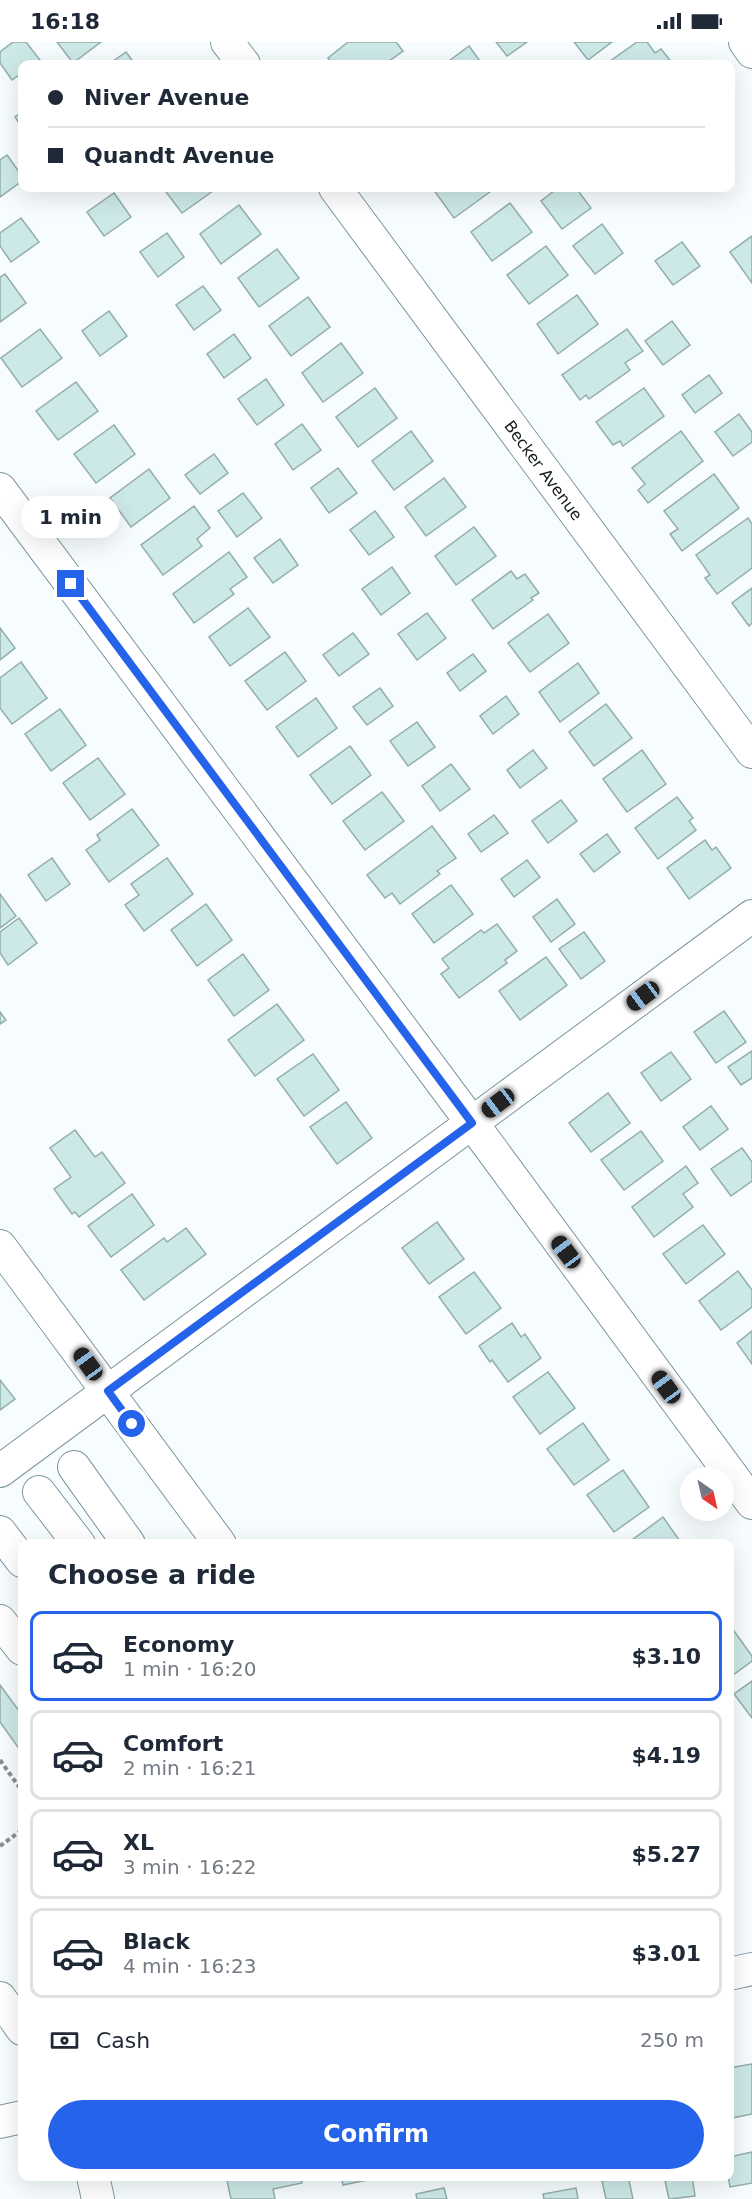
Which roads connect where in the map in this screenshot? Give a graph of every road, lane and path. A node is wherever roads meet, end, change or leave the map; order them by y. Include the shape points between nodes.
1 (227, 42) edge
2 (744, 42) edge
3 (752, 52) edge
4 (241, 60) edge
5 (338, 192) edge
6 (0, 489) edge
7 (752, 752) edge
8 (752, 916) edge
9 (472, 1123) junction
10 (0, 1246) edge
11 (108, 1391) junction
12 (74, 1467) dead end
13 (0, 1471) edge
14 (39, 1492) dead end
15 (752, 1503) edge
16 (0, 1532) edge
17 (75, 1539) edge
18 (125, 1539) edge
19 (216, 1539) edge
20 (18, 1557) edge
21 (0, 1621) edge
22 (18, 1644) edge
23 (0, 1760) edge
24 (18, 1785) edge
25 (18, 1833) edge
26 (0, 1846) edge
27 (752, 1970) edge
28 (734, 1973) edge
29 (0, 1998) edge
30 (18, 2023) edge
31 (18, 2118) edge
32 (0, 2122) edge
33 (94, 2181) edge
34 (98, 2199) edge

1 - 4 street
2 - 3 street
5 - 7 street, Becker Avenue
6 - 9 street
8 - 9 street
9 - 11 street
9 - 15 street
10 - 11 street
11 - 13 street
11 - 19 street
12 - 18 street
14 - 17 street
16 - 20 street
21 - 22 street
23 - 24 path
25 - 26 path
27 - 28 street
29 - 30 street
31 - 32 street
33 - 34 street

